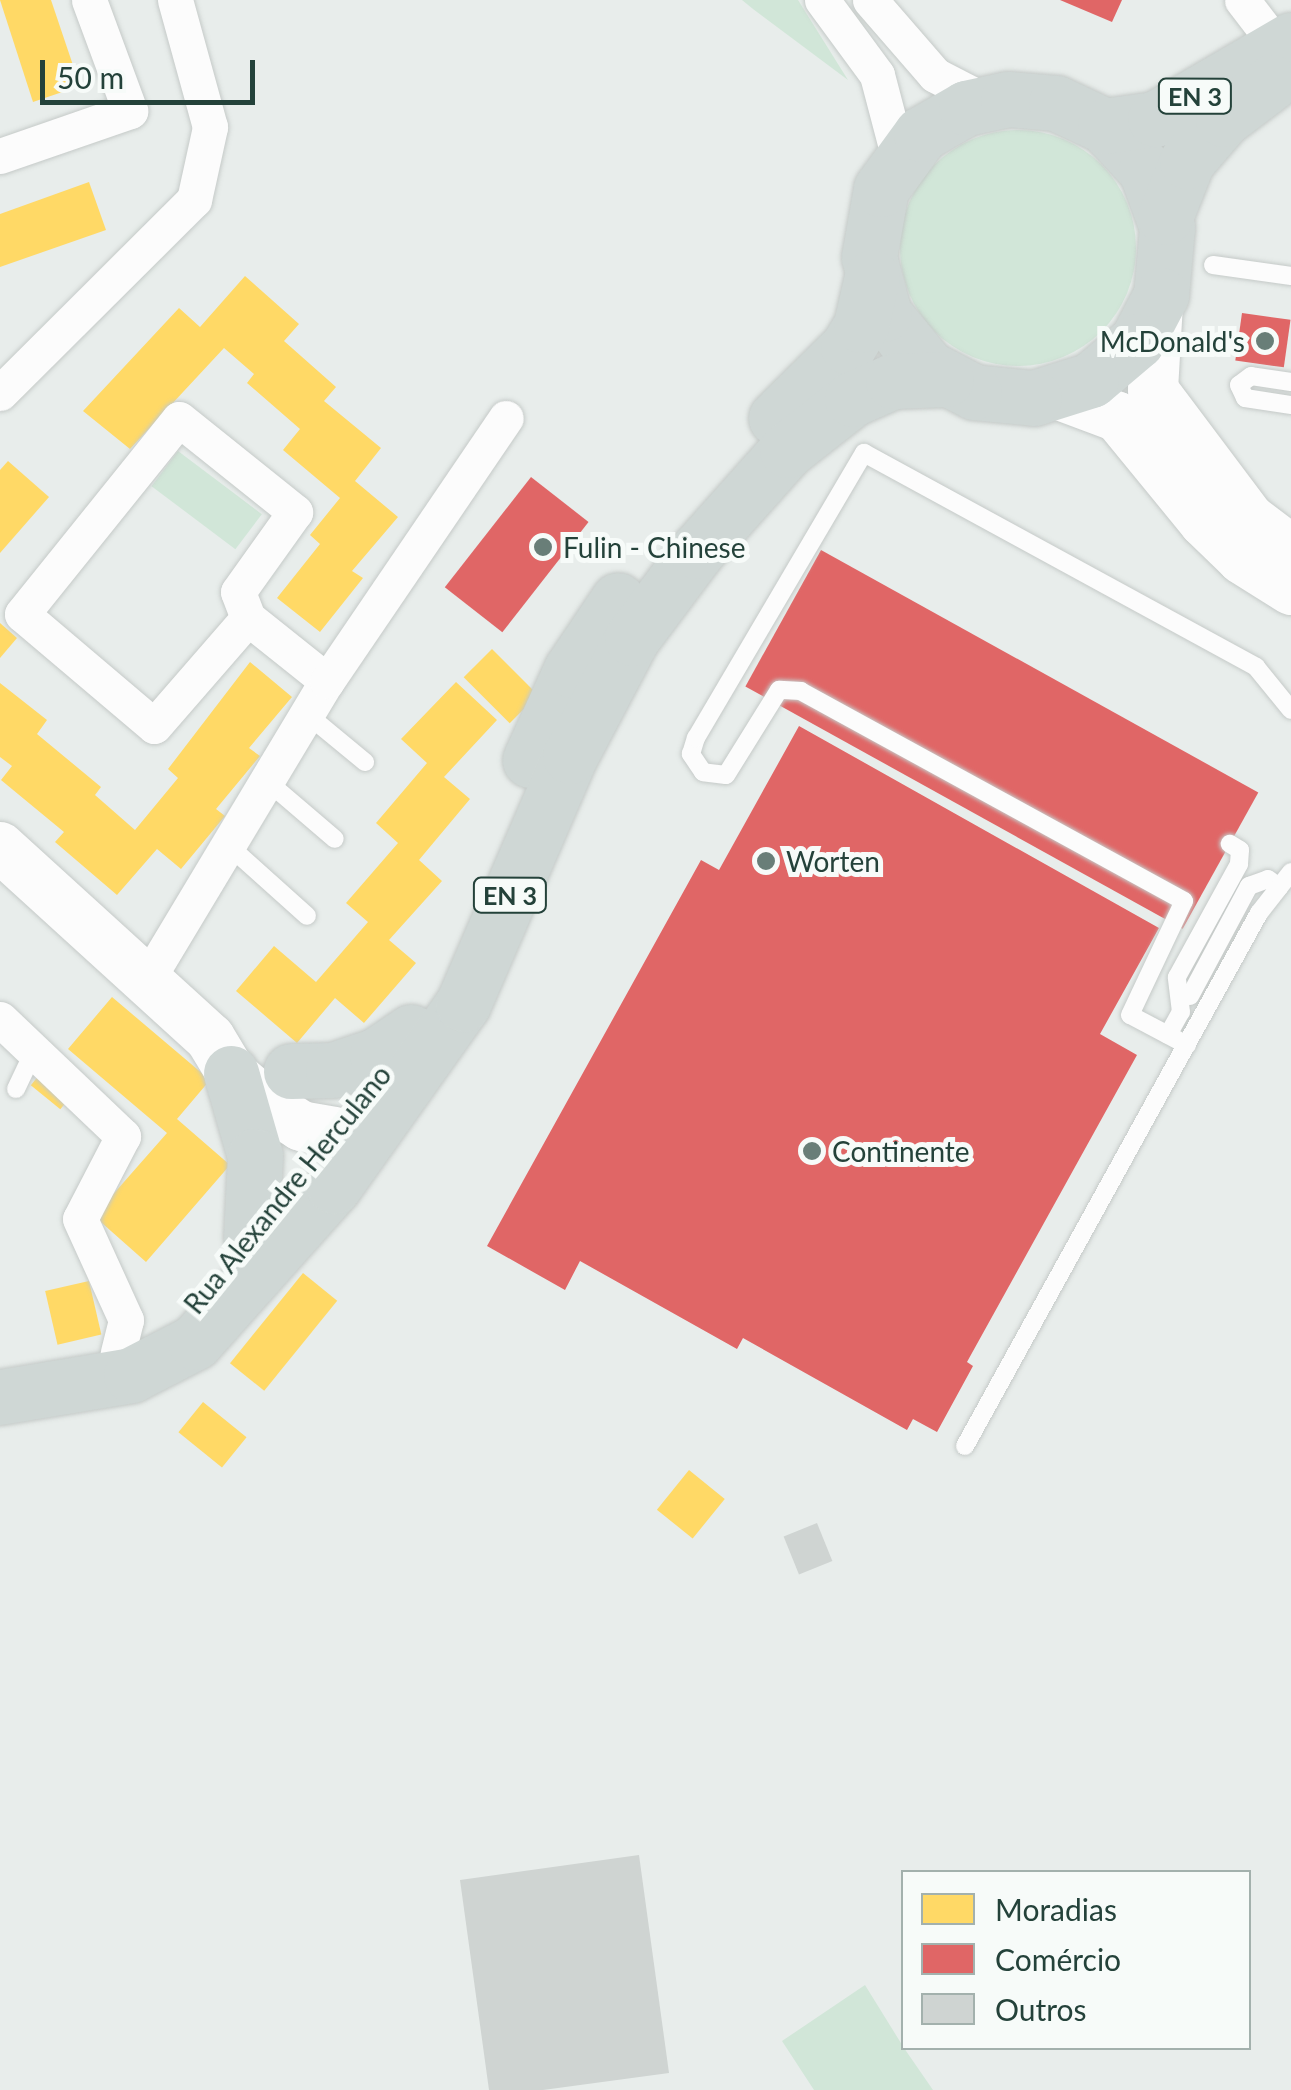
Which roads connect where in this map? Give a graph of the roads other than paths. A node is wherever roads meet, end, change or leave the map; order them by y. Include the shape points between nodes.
1 (90, 0) edge
2 (174, 0) edge
3 (822, 0) edge
4 (870, 0) edge
5 (1242, 0) edge
6 (1285, 62) edge
7 (987, 102) junction
8 (1105, 126) junction
9 (0, 156) edge
10 (898, 159) junction
11 (1165, 217) junction
12 (1214, 265) dead end
13 (1291, 276) edge
14 (872, 277) junction
15 (1158, 303) junction
16 (946, 379) junction
17 (1291, 382) edge
18 (0, 393) edge
19 (1057, 394) junction
20 (1291, 405) edge
21 (506, 418) dead end
22 (1291, 550) edge
23 (1291, 590) edge
24 (248, 618) junction
25 (327, 681) junction
26 (1291, 710) edge
27 (308, 715) junction
28 (365, 762) dead end
29 (266, 781) junction
30 (335, 839) dead end
31 (1230, 844) dead end
32 (228, 845) junction
33 (0, 847) edge
34 (1285, 880) edge
35 (307, 916) dead end
36 (146, 980) junction
37 (1190, 996) dead end
38 (0, 1019) edge
39 (411, 1032) junction
40 (1168, 1035) junction
41 (1186, 1045) junction
42 (34, 1051) junction
43 (220, 1055) junction
44 (290, 1071) junction
45 (16, 1089) dead end
46 (345, 1143) junction
47 (251, 1237) junction
48 (118, 1353) junction
49 (24, 1394) edge
50 (965, 1446) dead end

1 - 9 street via 130,111
2 - 18 street via 210,127 194,200
3 - 10 street via 877,75
4 - 7 street via 935,75
5 - 6 street
6 - 8 main road, EN 3 via 1155,118
6 - 11 main road, EN 3 via 1186,161
7 - 8 main road, EN 3 via 1050,102
7 - 10 main road, EN 3 via 942,119
8 - 11 main road, EN 3 via 1141,163
10 - 14 main road, EN 3 via 873,214
11 - 15 main road, EN 3 via 1168,262
12 - 13 lane
14 - 16 main road, EN 3 via 898,338
14 - 39 main road, Rua Alexandre Herculano / EN 3 via 861,325 840,358 741,450 647,557 571,670 449,972
15 - 19 main road, EN 3 via 1113,366
15 - 22 street via 1153,390 1250,520
16 - 19 main road, EN 3 via 1000,397
16 - 46 main road, Rua Alexandre Herculano / EN 3 via 893,381 852,400 787,450 696,550 632,638 570,756 463,1004
17 - 20 lane via 1252,376 1238,385 1245,398
19 - 23 street via 1118,417 1204,522 1242,560
21 - 25 street
24 - 24 street via 240,580 295,512 180,419 22,614 154,726
24 - 25 street
25 - 27 street
26 - 40 lane via 1256,666 864,454 696,738 692,754 703,772 726,776 779,690 801,691 1184,900 1130,1015
27 - 28 lane
27 - 29 street
29 - 30 lane
29 - 32 street
31 - 40 lane via 1240,850 1239,864 1178,977 1181,1012
32 - 35 lane
32 - 36 street
33 - 36 street
34 - 37 lane via 1260,879 1249,886
34 - 41 lane
36 - 43 street
38 - 42 street
39 - 44 main road via 352,1064
39 - 46 main road, Rua Alexandre Herculano / EN 3
40 - 41 lane
41 - 50 lane
42 - 45 lane
42 - 48 street via 124,1136 80,1220 126,1320
43 - 44 street
43 - 46 street via 301,1126
43 - 47 main road via 255,1156
44 - 46 street via 320,1102
46 - 47 main road, Rua Alexandre Herculano / EN 3
46 - 49 main road, Rua Alexandre Herculano / EN 3 via 195,1342 130,1375
47 - 48 main road, Rua Alexandre Herculano / EN 3 via 182,1319
48 - 49 main road, Rua Alexandre Herculano / EN 3

